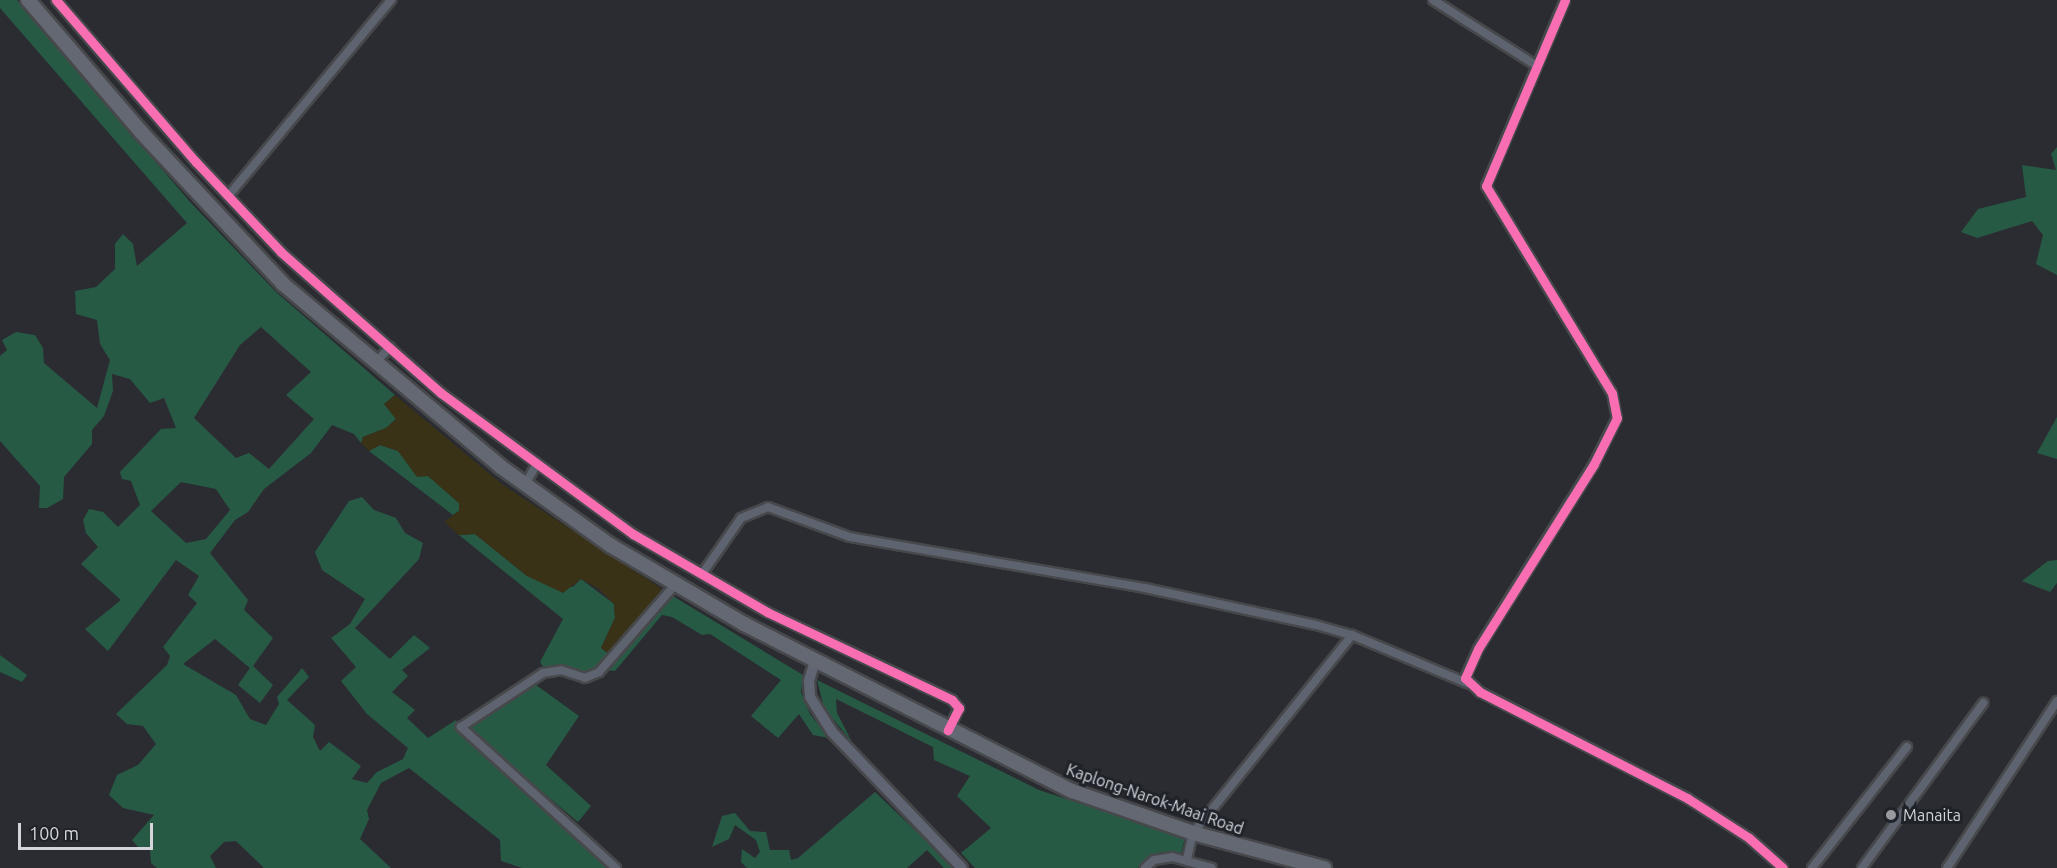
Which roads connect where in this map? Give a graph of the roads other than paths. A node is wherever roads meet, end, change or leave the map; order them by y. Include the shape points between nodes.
1 (28, 0) edge
2 (56, 0) edge
3 (391, 0) edge
4 (1433, 0) edge
5 (1564, 0) edge
6 (1537, 66) junction
7 (229, 195) junction
8 (390, 347) junction
9 (375, 363) junction
10 (536, 465) junction
11 (525, 485) junction
12 (702, 574) junction
13 (674, 586) junction
14 (1352, 635) junction
15 (815, 661) junction
16 (1467, 683) junction
17 (2057, 701) edge
18 (1983, 703) dead end
19 (948, 730) junction
20 (1907, 747) dead end
21 (1193, 833) junction
22 (1187, 859) junction
23 (616, 868) edge
24 (962, 868) edge
25 (1145, 868) edge
26 (1212, 868) edge
27 (1324, 868) edge
28 (1783, 868) edge
29 (1812, 868) edge
30 (1862, 868) edge
31 (1947, 868) edge

1 - 9 highway, Kaplong-Narok-Maai Road via 141,132 283,284
2 - 7 street
3 - 7 street
4 - 6 street
5 - 6 street
6 - 16 street via 1490,170 1487,193 1612,393 1617,418 1594,464 1478,649 1468,667
7 - 8 street via 281,252
8 - 9 street
8 - 10 street via 441,393
9 - 11 highway, Kaplong-Narok-Maai Road
10 - 11 street
10 - 12 street via 615,522
11 - 13 highway, Kaplong-Narok-Maai Road
12 - 14 street via 741,518 768,507 850,537 1145,588
12 - 19 street via 767,612 952,700 958,708
13 - 15 highway, Kaplong-Narok-Maai Road
13 - 23 street via 599,672 585,678 561,670 543,673 461,727
14 - 16 street
14 - 21 street
15 - 19 highway, Kaplong-Narok-Maai Road
15 - 24 street via 809,681 810,698 832,732
16 - 28 street via 1687,798 1749,838
17 - 31 street
18 - 30 street
19 - 21 highway, Kaplong-Narok-Maai Road via 1072,791
20 - 29 street
21 - 22 street
21 - 27 highway, Kaplong-Narok-Maai Road
22 - 25 street via 1162,857
22 - 26 street

